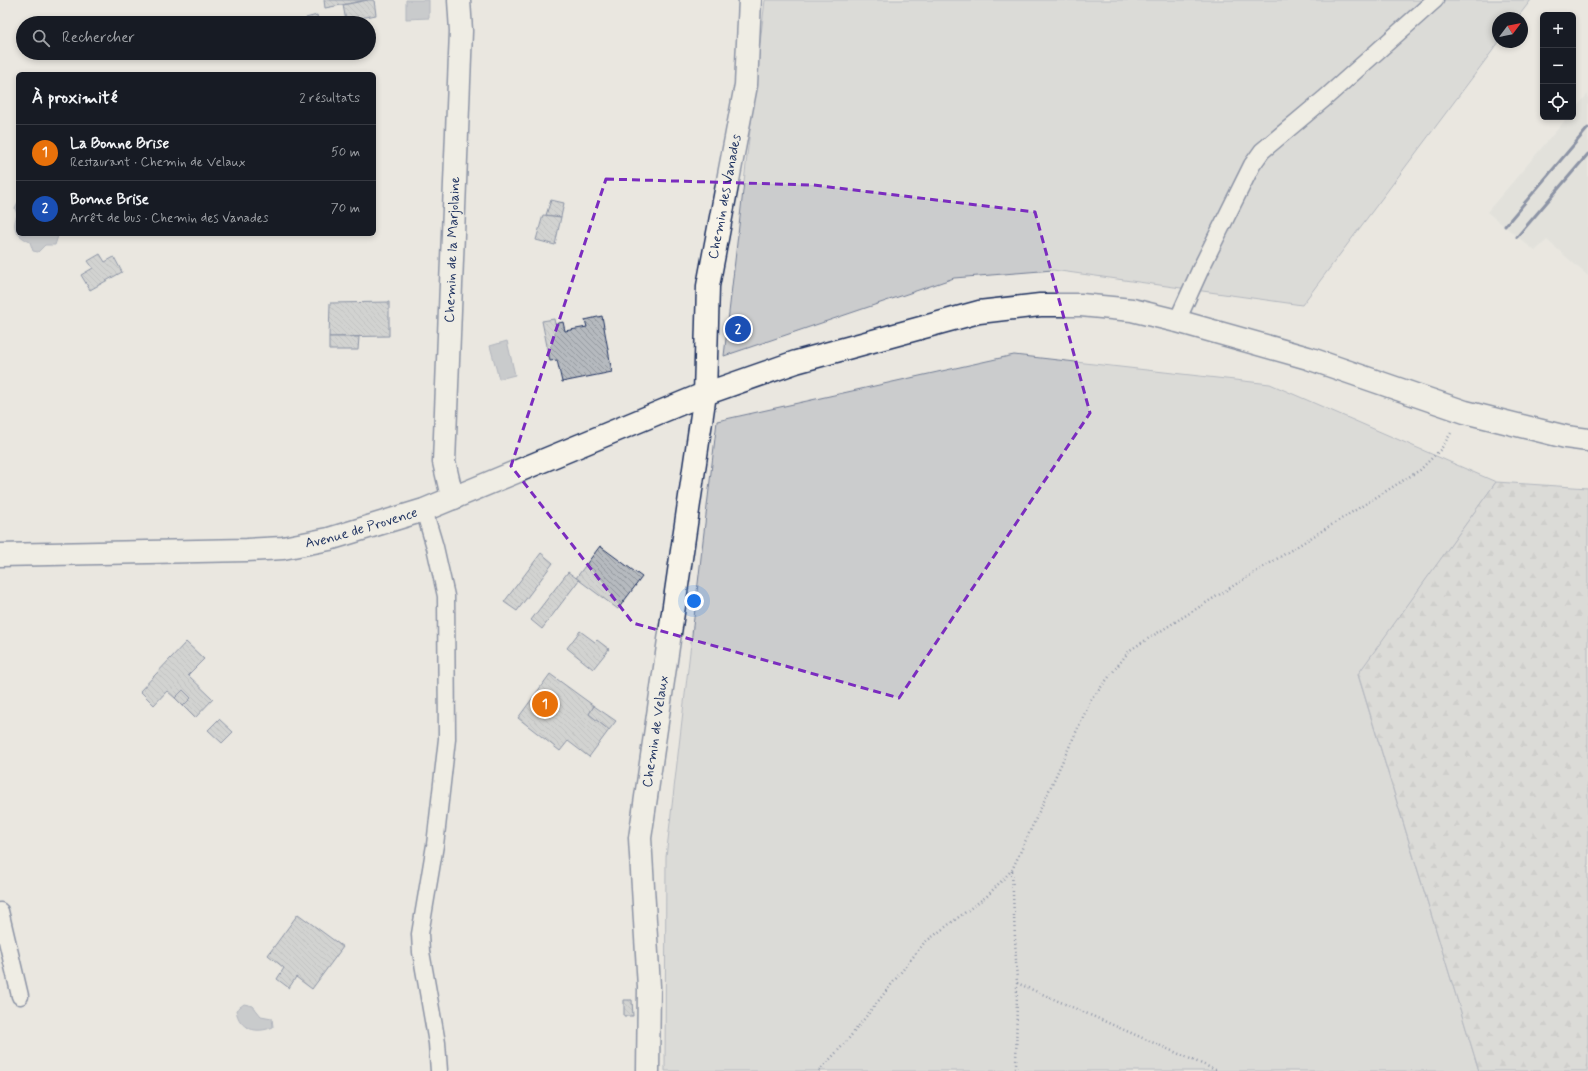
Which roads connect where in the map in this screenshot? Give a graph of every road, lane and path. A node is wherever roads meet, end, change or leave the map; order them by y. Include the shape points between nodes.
1 (459, 0) edge
2 (750, 0) edge
3 (1435, 0) edge
4 (1177, 321) junction
5 (702, 395) junction
6 (1466, 412) junction
7 (1588, 440) edge
8 (454, 498) junction
9 (424, 510) junction
10 (0, 555) edge
11 (1012, 870) junction
12 (0, 911) edge
13 (1017, 983) junction
14 (20, 996) dead end
15 (439, 1071) edge
16 (648, 1071) edge
17 (819, 1071) edge
18 (1016, 1071) edge
19 (1218, 1071) edge

1 - 8 street, Chemin de la Marjolaine via 461,31 444,462
2 - 5 street, Chemin des Vanades via 746,85 708,286
3 - 4 lane via 1262,151 1252,165
4 - 5 street, Avenue de Provence via 1132,310 1081,305 1040,305 979,312 796,362
4 - 6 street, Avenue de Provence via 1308,358
5 - 8 street, Avenue de Provence
5 - 16 street, Chemin de Velaux via 640,838 649,987
6 - 7 street, Avenue de Provence
6 - 11 path via 1441,449 1420,470 1130,650 1091,700
8 - 9 street, Avenue de Provence
9 - 10 street, Avenue de Provence via 329,539 283,548
9 - 15 lane via 446,596 447,739 435,845 420,934
11 - 13 path
11 - 17 path via 987,896 924,943 846,1042
12 - 14 lane
13 - 18 path
13 - 19 path

